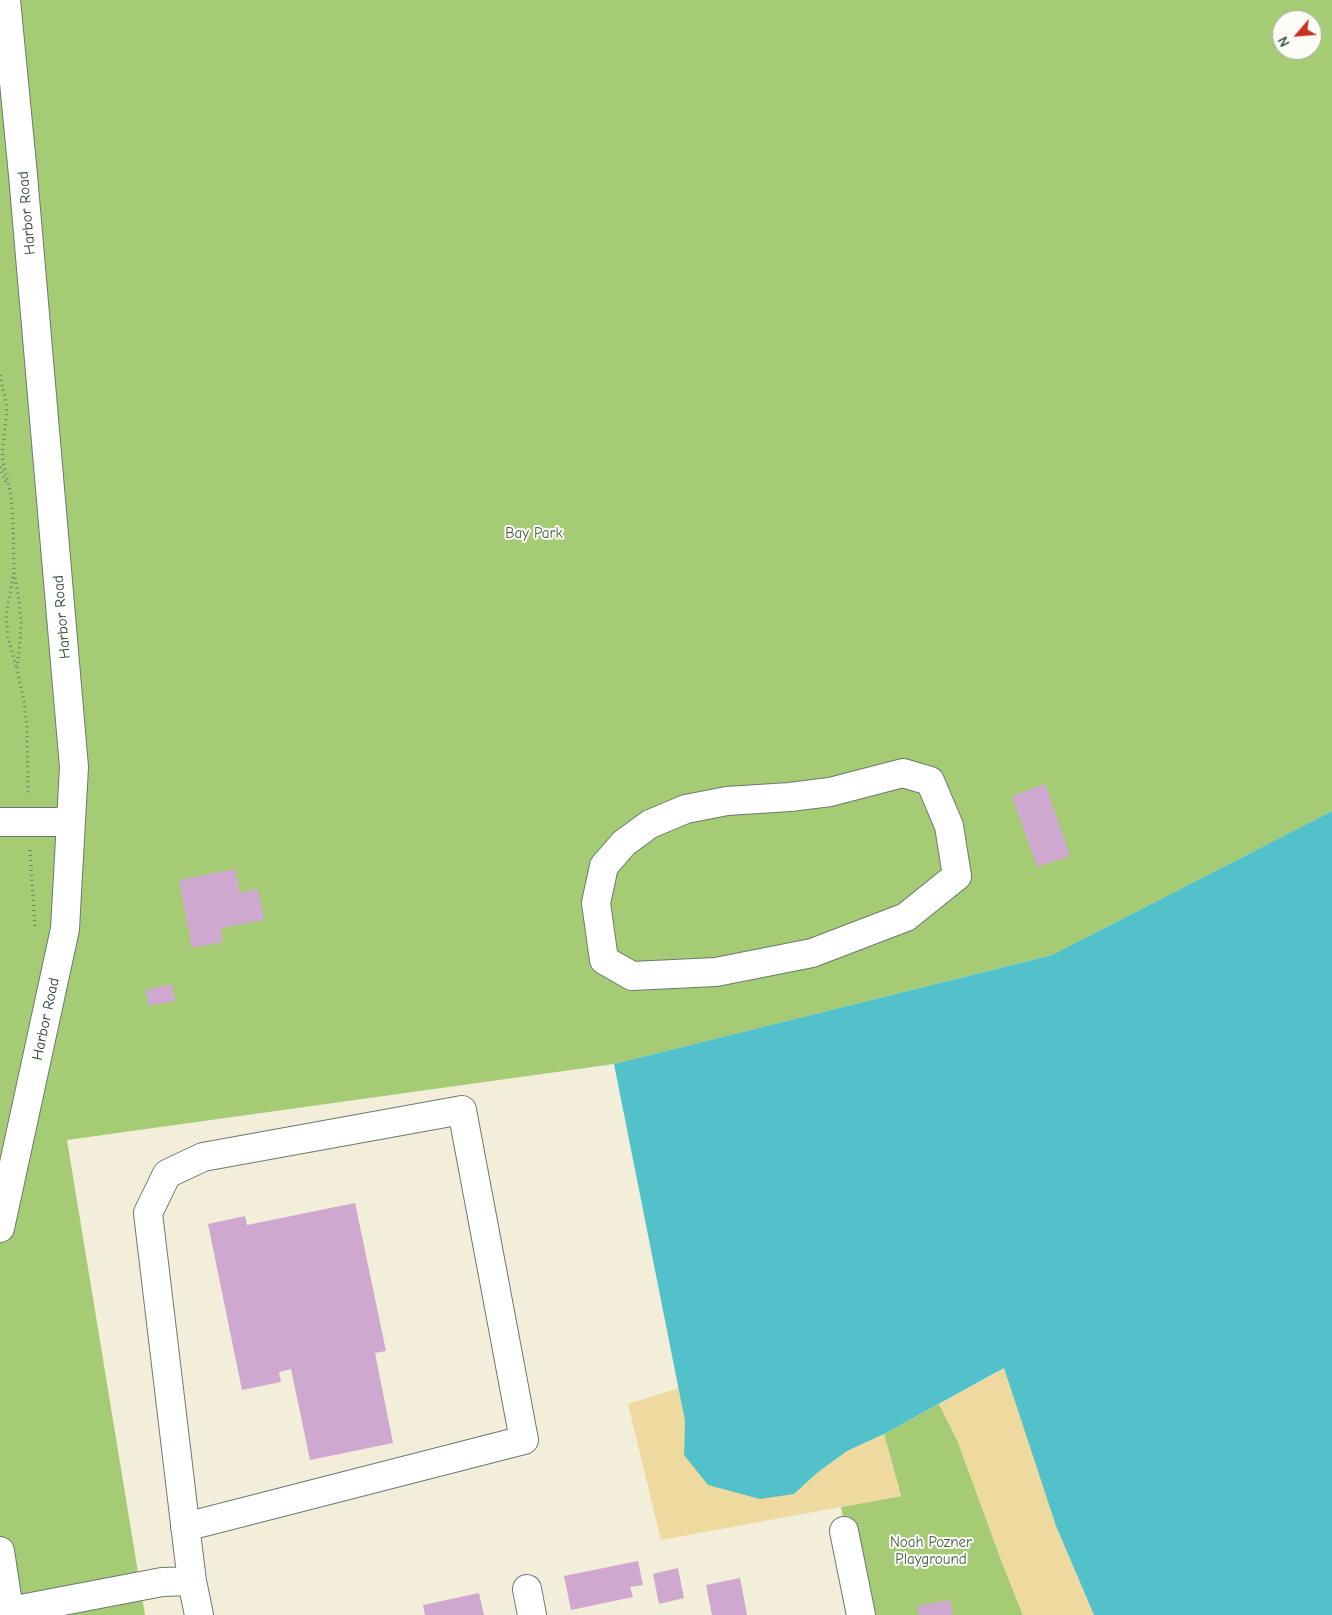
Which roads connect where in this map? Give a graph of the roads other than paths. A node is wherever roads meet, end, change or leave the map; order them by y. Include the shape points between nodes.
1 (6, 0) edge
2 (0, 822) edge
3 (71, 822) junction
4 (604, 960) joint
5 (0, 1228) edge
6 (185, 1527) junction
7 (844, 1531) dead end
8 (0, 1551) edge
9 (192, 1581) junction
10 (4, 1611) edge
11 (199, 1615) edge
12 (861, 1615) edge

1 - 3 street, Harbor Road via 74,767
2 - 3 street
3 - 5 street, Harbor Road via 66,929
4 - 4 street via 632,976 716,972 812,954 906,917 957,876 950,826 930,781 903,773 830,792 727,800 686,809 650,824 624,843 604,866 596,903
6 - 6 street via 148,1213 167,1174 203,1157 462,1110 524,1440
6 - 9 street
7 - 12 street
8 - 10 street
9 - 10 street via 162,1582
9 - 11 street

